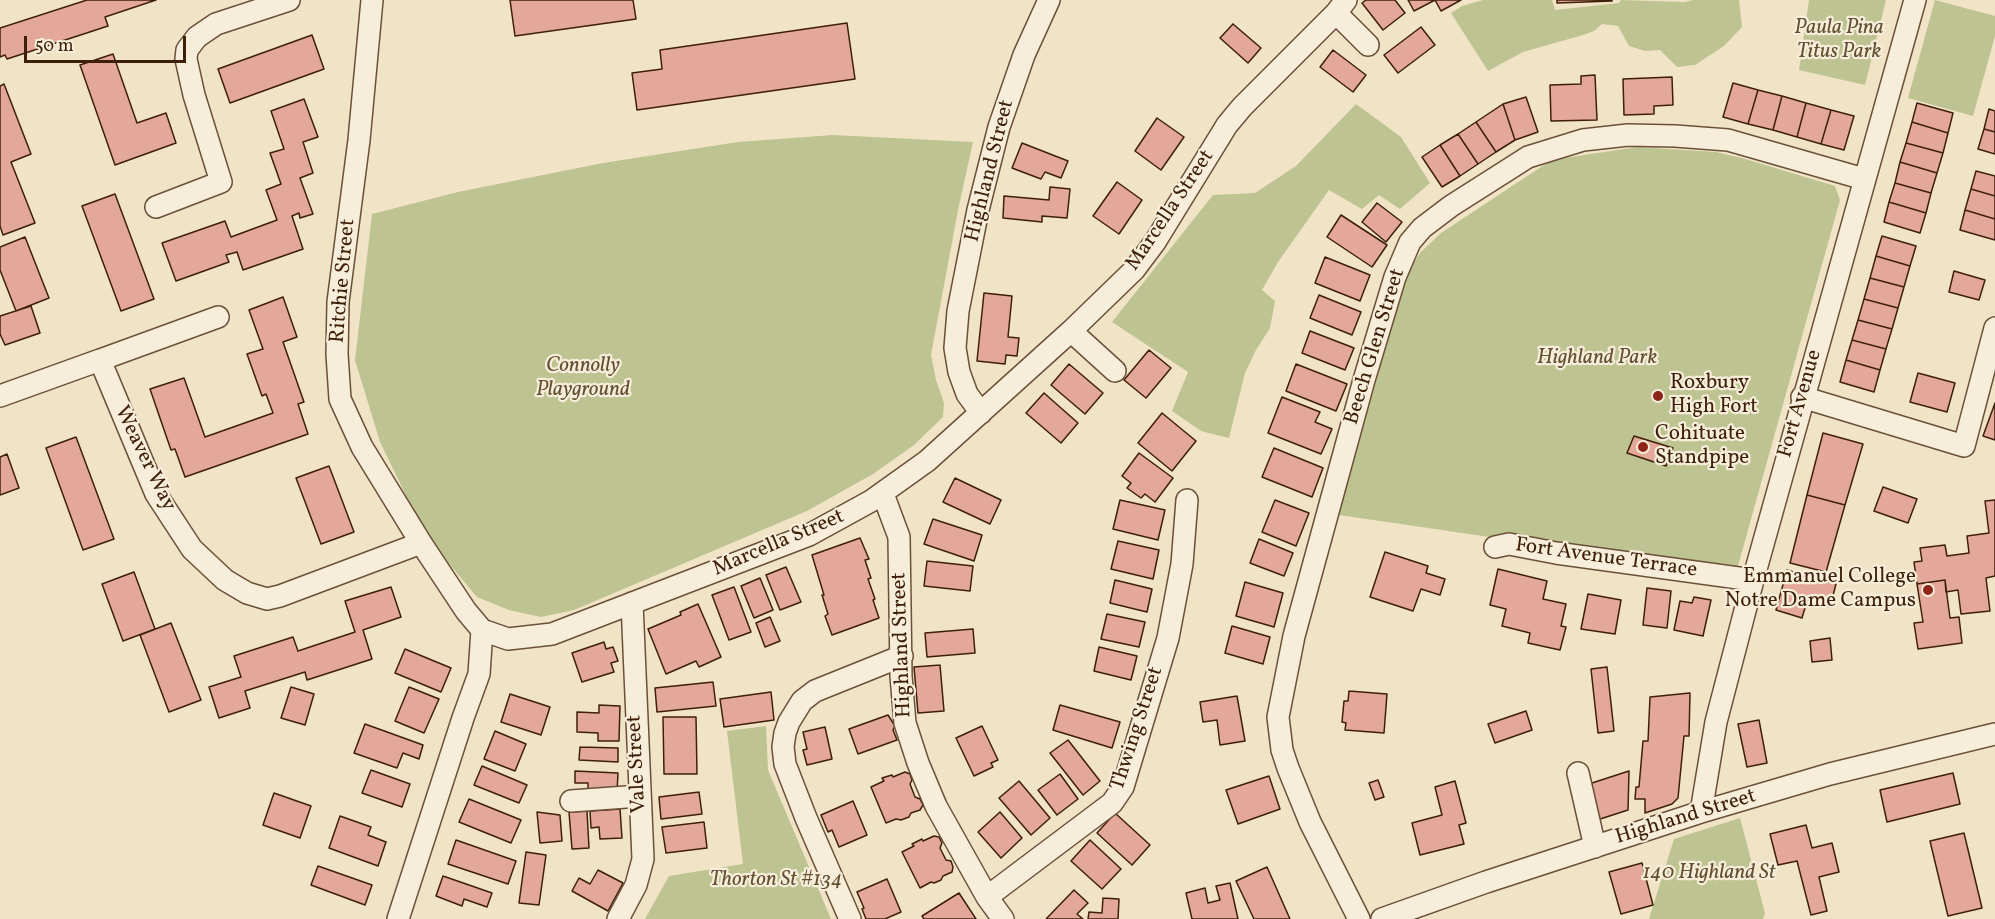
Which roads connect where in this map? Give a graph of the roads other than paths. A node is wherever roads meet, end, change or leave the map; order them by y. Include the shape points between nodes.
1 (289, 0) edge
2 (372, 0) edge
3 (1048, 0) edge
4 (1915, 0) edge
5 (1341, 6) edge
6 (1368, 45) dead end
7 (1864, 179) junction
8 (156, 207) dead end
9 (218, 317) dead end
10 (1995, 328) edge
11 (1071, 331) junction
12 (100, 360) junction
13 (1115, 371) dead end
14 (0, 396) edge
15 (1802, 397) junction
16 (981, 413) junction
17 (883, 494) junction
18 (1187, 500) dead end
19 (421, 543) junction
20 (1495, 547) dead end
21 (1753, 580) junction
22 (632, 603) junction
23 (482, 630) junction
24 (902, 656) junction
25 (1995, 734) edge
26 (1578, 773) dead end
27 (640, 796) junction
28 (571, 801) dead end
29 (1701, 812) junction
30 (1595, 847) junction
31 (987, 897) junction
32 (398, 919) edge
33 (618, 919) edge
34 (850, 919) edge
35 (1004, 919) edge
36 (1359, 919) edge
37 (1382, 919) edge

1 - 8 street via 216,24 188,50 186,59 194,95 221,182
2 - 19 street, Ritchie Street via 338,302 340,399 362,447
3 - 16 street, Highland Street via 999,127 958,311 955,348 959,372 967,394
4 - 7 street, Fort Avenue
5 - 6 street
5 - 11 street, Marcella Street via 1227,125 1143,259
7 - 15 street, Fort Avenue
7 - 36 street, Beech Glen Street via 1728,140 1628,135 1583,140 1528,157 1451,206 1410,242 1395,277 1364,380 1294,636 1278,717 1288,768 1310,822
9 - 12 street
10 - 15 street via 1964,446
11 - 13 street
11 - 16 street, Marcella Street
12 - 14 street
12 - 19 street, Weaver Way via 156,494 192,549 225,580 247,593 267,599
15 - 21 street, Fort Avenue
16 - 17 street, Marcella Street
17 - 22 street, Marcella Street via 809,535
17 - 24 street, Highland Street via 899,537
18 - 31 street, Thwing Street via 1182,564 1168,638 1123,787 1112,803
19 - 23 street, Ritchie Street
20 - 21 street, Fort Avenue Terrace via 1509,544
21 - 29 street, Fort Avenue via 1716,722
22 - 23 street, Marcella Street via 552,634 508,639
22 - 27 street, Vale Street
23 - 32 street via 479,674
24 - 31 street, Highland Street via 906,723 918,764 936,806
24 - 34 street via 815,691 802,701 785,733 785,764
25 - 29 street, Highland Street via 1830,774
26 - 30 street
27 - 28 street
27 - 33 street, Vale Street via 643,859 636,885
29 - 30 street, Highland Street
30 - 37 street, Highland Street
31 - 35 street, Highland Street

